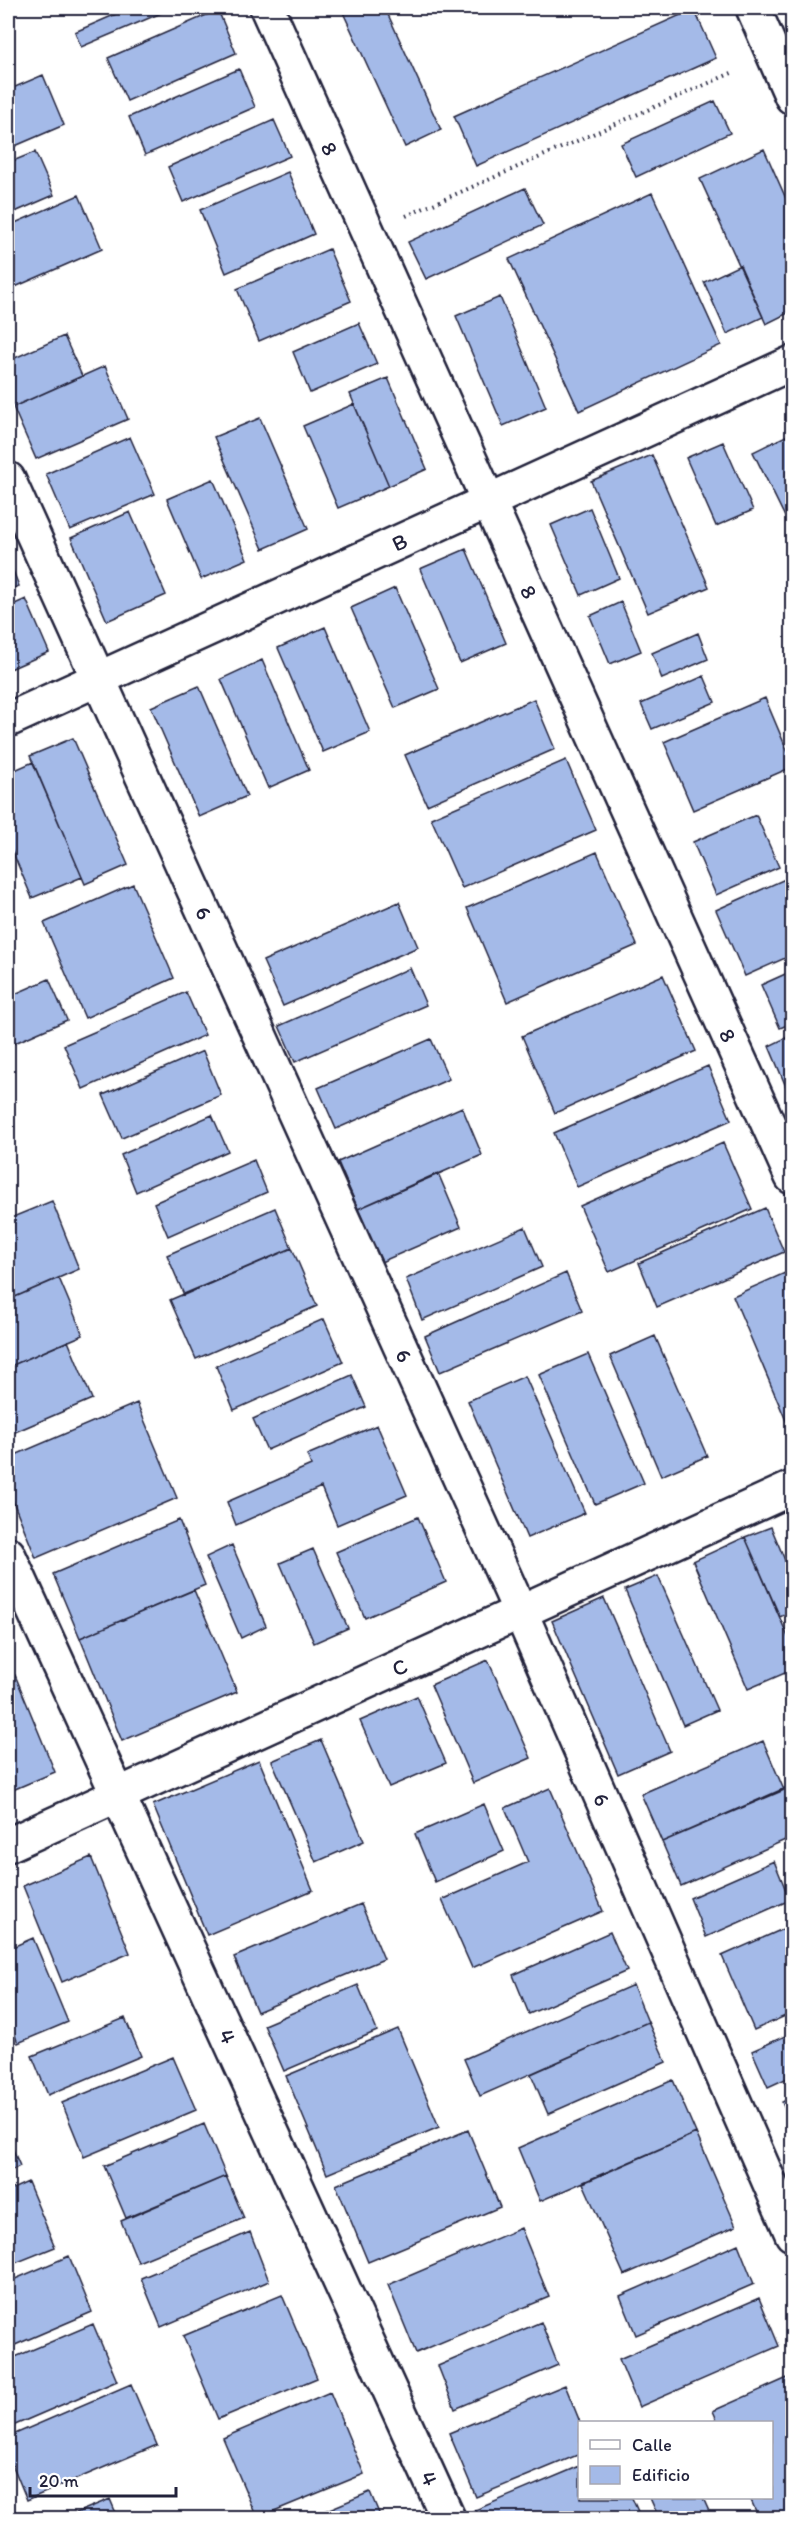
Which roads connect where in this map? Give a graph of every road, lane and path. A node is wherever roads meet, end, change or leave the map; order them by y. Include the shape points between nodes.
1 (267, 8) edge
2 (753, 8) edge
3 (773, 54) junction
4 (792, 97) edge
5 (369, 233) junction
6 (792, 363) edge
7 (8, 479) edge
8 (489, 500) junction
9 (99, 678) junction
10 (8, 720) edge
11 (792, 1177) edge
12 (792, 1488) edge
13 (8, 1554) edge
14 (520, 1611) junction
15 (117, 1795) junction
16 (8, 1845) edge
17 (792, 2234) edge
18 (448, 2518) edge

1 - 5 street, 8
2 - 3 street
3 - 4 street
3 - 5 path
5 - 8 street, 8
6 - 8 street, B
7 - 9 street, 6
8 - 9 street, B
8 - 11 street, 8
9 - 10 street, B
9 - 14 street, 6
12 - 14 street, C
13 - 15 street, 4
14 - 15 street, C
14 - 17 street, 6
15 - 16 street, C
15 - 18 street, 4

